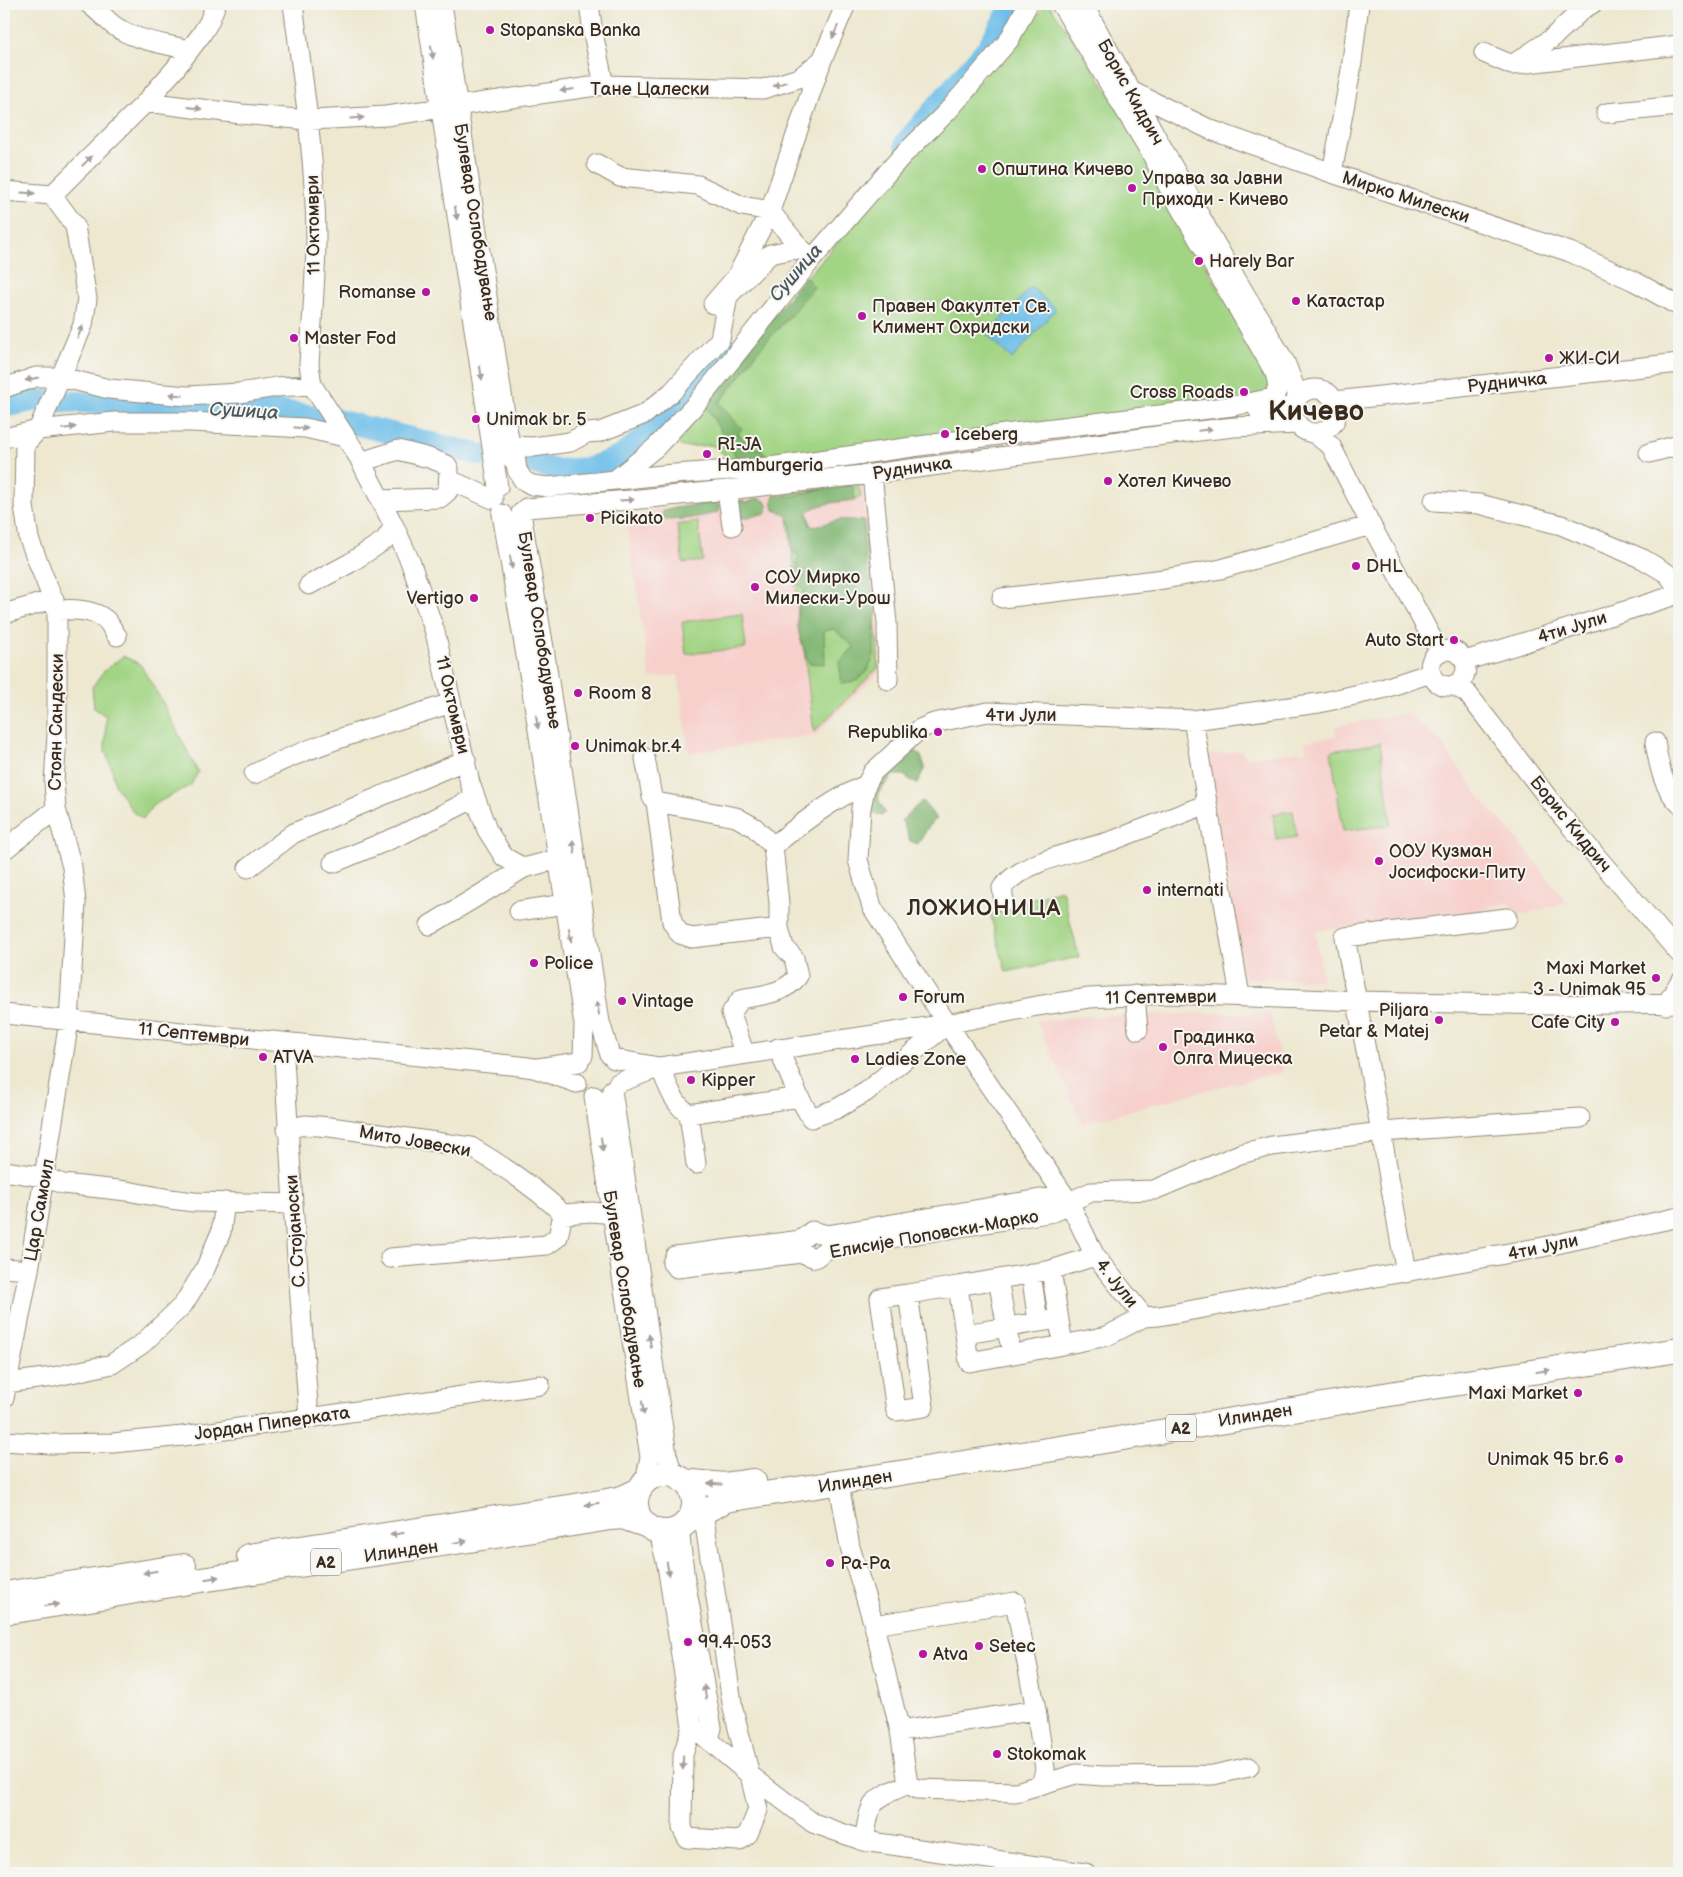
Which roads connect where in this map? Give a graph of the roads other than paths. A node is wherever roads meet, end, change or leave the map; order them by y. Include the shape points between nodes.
1 (89, 4) edge
2 (216, 4) edge
3 (292, 4) edge
4 (425, 4) edge
5 (442, 4) edge
6 (589, 4) edge
7 (846, 4) edge
8 (1028, 4) edge
9 (1061, 4) edge
10 (1083, 4) edge
11 (1359, 4) edge
12 (1592, 4) edge
13 (1679, 45) edge
14 (188, 50) junction
15 (1484, 53) dead end
16 (822, 60) junction
17 (1512, 65) junction
18 (604, 85) junction
19 (1131, 91) junction
20 (146, 102) junction
21 (449, 106) junction
22 (1679, 106) edge
23 (1606, 113) dead end
24 (308, 120) junction
25 (597, 164) dead end
26 (1332, 173) junction
27 (4, 191) edge
28 (52, 195) junction
29 (770, 211) junction
30 (806, 254) junction
31 (713, 304) dead end
32 (1679, 306) edge
33 (1679, 362) edge
34 (1679, 372) edge
35 (61, 377) junction
36 (686, 377) junction
37 (312, 385) junction
38 (4, 388) edge
39 (702, 394) junction
40 (1300, 397) junction
41 (1335, 411) junction
42 (1305, 429) junction
43 (38, 430) junction
44 (342, 432) junction
45 (4, 438) edge
46 (1679, 445) edge
47 (1331, 446) junction
48 (1649, 453) dead end
49 (361, 462) junction
50 (872, 474) junction
51 (450, 480) junction
52 (615, 480) junction
53 (727, 490) junction
54 (500, 497) junction
55 (380, 500) junction
56 (1434, 501) dead end
57 (525, 507) junction
58 (394, 526) junction
59 (732, 526) dead end
60 (1371, 526) junction
61 (309, 584) dead end
62 (1679, 590) edge
63 (1679, 594) edge
64 (1002, 598) dead end
65 (56, 605) junction
66 (4, 614) edge
67 (117, 636) dead end
68 (1436, 655) junction
69 (1462, 678) junction
70 (888, 680) dead end
71 (451, 703) junction
72 (1193, 720) junction
73 (1655, 742) dead end
74 (645, 758) dead end
75 (466, 760) junction
76 (254, 774) dead end
77 (866, 785) junction
78 (475, 798) junction
79 (656, 802) junction
80 (1207, 804) junction
81 (1679, 804) edge
82 (56, 809) junction
83 (772, 846) junction
84 (4, 850) edge
85 (558, 858) junction
86 (333, 864) dead end
87 (248, 868) dead end
88 (524, 868) junction
89 (1004, 902) dead end
90 (565, 904) junction
91 (519, 911) dead end
92 (1507, 918) dead end
93 (430, 925) dead end
94 (779, 928) junction
95 (1679, 953) edge
96 (1679, 983) edge
97 (1136, 995) junction
98 (1240, 996) junction
99 (1357, 1001) junction
100 (1675, 1006) edge
101 (4, 1014) edge
102 (69, 1021) junction
103 (947, 1024) junction
104 (1138, 1030) dead end
105 (283, 1044) junction
106 (778, 1048) junction
107 (744, 1053) junction
108 (612, 1057) junction
109 (581, 1059) junction
110 (660, 1067) junction
111 (534, 1068) junction
112 (577, 1083) junction
113 (608, 1090) junction
114 (799, 1097) junction
115 (689, 1114) junction
116 (1580, 1118) dead end
117 (287, 1129) junction
118 (1381, 1132) junction
119 (696, 1164) dead end
120 (4, 1170) edge
121 (44, 1177) junction
122 (225, 1202) junction
123 (1069, 1202) junction
124 (293, 1204) junction
125 (563, 1214) junction
126 (613, 1214) junction
127 (1679, 1217) edge
128 (1095, 1256) junction
129 (390, 1258) dead end
130 (4, 1268) edge
131 (29, 1270) junction
132 (1051, 1270) junction
133 (1031, 1273) junction
134 (1406, 1273) junction
135 (998, 1279) junction
136 (958, 1286) junction
137 (908, 1294) junction
138 (1034, 1301) junction
139 (1004, 1307) junction
140 (1144, 1317) junction
141 (1058, 1319) junction
142 (1038, 1322) junction
143 (1007, 1328) junction
144 (965, 1334) junction
145 (1679, 1335) edge
146 (1063, 1345) junction
147 (1679, 1350) edge
148 (1010, 1353) junction
149 (540, 1385) dead end
150 (5, 1390) edge
151 (309, 1418) junction
152 (4, 1441) edge
153 (678, 1478) junction
154 (839, 1484) junction
155 (642, 1486) junction
156 (690, 1520) junction
157 (648, 1526) junction
158 (4, 1594) edge
159 (4, 1612) edge
160 (874, 1624) junction
161 (1036, 1710) junction
162 (692, 1726) junction
163 (900, 1731) junction
164 (710, 1740) junction
165 (1250, 1767) dead end
166 (750, 1775) junction
167 (1042, 1782) junction
168 (908, 1784) junction
169 (864, 1841) junction
170 (1085, 1873) edge

1 - 14 street via 128,33 147,41
2 - 14 street via 209,22
3 - 24 street, 11 Октомври
4 -> 21 street, Булевар Ослободување
5 - 21 street, Булевар Ослободување
6 - 18 street
7 -> 16 street, Тане Цалески
8 - 30 street via 1009,40 947,112
9 - 52 street via 1151,153 1275,373 1278,383 1273,398 770,468
10 - 19 street, Борис Кидрич
11 - 26 street via 1351,70
12 - 17 street via 1582,9 1551,39
13 - 17 street
14 - 20 street
15 - 17 street
16 -> 18 street, Тане Цалески via 799,78 763,89
16 - 29 street, Тане Цалески
18 -> 21 street, Тане Цалески
19 - 26 street, Мирко Милески via 1211,130
19 - 40 street, Борис Кидрич via 1285,362
20 -> 24 street, Тане Цалески
28 -> 20 street
24 -> 21 street, Тане Цалески via 386,116
21 - 54 street, Булевар Ослободување
22 - 23 street
24 - 37 street, 11 Октомври via 316,236 309,364
25 - 29 street via 620,178 698,185 742,206
26 - 32 street, Мирко Милески via 1570,252
27 -> 28 street
35 -> 28 street via 83,325 87,300 76,226
29 - 30 street
29 - 31 street, Тане Цалески via 736,276
30 - 36 street via 770,254 728,296 720,339
30 - 39 street
33 - 41 street, Рудничка
34 - 41 street, Рудничка
37 -> 35 street via 187,396 109,389
35 -> 38 street via 36,377
35 - 43 street
36 - 39 street
36 - 52 street via 659,404 625,423 587,433 570,442 514,446 517,470 523,480 532,485 548,488
37 - 44 street, 11 Октомври
39 - 52 street via 656,447
40 - 41 street via 1321,390 1326,392
40 - 42 street via 1294,419
40 - 57 street, Рудничка via 864,464 586,490
41 - 42 street via 1325,430
41 - 47 street
42 - 47 street
50 -> 42 street, Рудничка via 1234,427
43 -> 44 street via 114,422 191,422
43 - 45 street
43 - 65 street, Стоян Сандески via 24,444 24,506 29,539
44 - 49 street, 11 Октомври
46 - 48 street
47 - 60 street
49 - 51 street via 398,450 406,451 447,465
49 - 55 street, 11 Октомври
50 - 53 street, Рудничка
50 - 70 street via 887,623
51 - 54 street
51 - 55 street via 448,491 440,498
57 -> 53 street, Рудничка
53 - 59 street
54 - 57 street, Рудничка via 512,517
54 - 57 street, Булевар Ослободување via 523,486
54 -> 85 street, Булевар Ослободување
55 - 58 street, 11 Октомври
56 - 62 street via 1479,504 1561,525 1643,559 1668,574
108 -> 57 street, Булевар Ослободување via 600,1022
58 - 61 street via 385,540
58 - 71 street, 11 Октомври via 435,632
60 - 64 street via 1221,569
60 - 68 street
63 - 69 street, 4ти Јули
65 - 66 street
65 - 67 street via 90,612 105,620
65 - 82 street, Стоян Сандески
68 - 69 street via 1460,654
68 - 69 street via 1435,680 1441,684
68 - 72 street, 4ти Јули via 1382,689 1319,703
69 - 95 street, Борис Кидрич via 1562,816
71 - 75 street, 11 Октомври
71 - 76 street via 286,757
72 - 77 street, 4ти Јули via 988,712 920,729 873,772
72 - 80 street
73 - 81 street via 1660,770 1671,796
74 - 79 street via 652,797
75 - 78 street, 11 Октомври
75 - 87 street via 294,833
77 - 83 street via 816,814
77 - 103 street, 4ти Јули via 861,808 858,860 872,907
78 - 86 street
78 - 88 street, 11 Октомври via 487,830 504,857
79 - 83 street via 736,817 754,827
79 - 94 street via 672,922 680,934 692,938
80 - 89 street via 1113,840 1048,859 1008,881 1002,888
80 - 98 street
82 - 84 street
82 - 102 street, Стоян Сандески via 72,867 76,902
83 - 94 street
85 - 88 street
85 - 90 street, Булевар Ослободување
88 - 93 street
90 - 91 street
90 -> 109 street, Булевар Ослободување via 584,1024
92 - 99 street via 1345,936
94 - 107 street via 784,947 794,958 798,976 793,983 778,991 741,998 731,1013
96 - 100 street
97 - 98 street, 11 Септември
97 - 103 street, 11 Септември via 1089,998
97 - 104 street
98 - 99 street, 11 Септември
99 - 100 street, 11 Септември
99 - 118 street
101 - 102 street, 11 Септември
102 - 105 street, 11 Септември
102 - 121 street, Цар Самоил
103 - 106 street, 11 Септември
103 - 114 street via 866,1092 836,1109 811,1118
103 - 123 street, 4. Јули
105 - 111 street, 11 Септември
105 - 117 street, С. Стојаноски
106 - 107 street, 11 Септември
106 - 114 street
107 - 110 street, 11 Септември
108 - 109 street via 596,1051
108 - 110 street, 11 Септември
108 - 113 street via 620,1071
109 - 111 street, 11 Септември
109 - 112 street via 576,1069
110 - 113 street, 11 Септември
110 - 115 street via 670,1091
111 - 112 street, 11 Септември
112 - 113 street via 582,1090
113 -> 126 street, Булевар Ослободување
153 -> 113 street, Булевар Ослободување via 667,1456
114 - 115 street
115 - 119 street
116 - 118 street, Елисије Поповски-Марко
117 - 124 street, С. Стојаноски
117 - 125 street, Мито Јовески via 305,1125 330,1127 471,1147 536,1191
118 - 123 street, Елисије Поповски-Марко via 1272,1146 1240,1154 1154,1190 1091,1192
118 - 134 street
120 - 121 street
121 - 122 street via 63,1184 170,1199
121 - 131 street, Цар Самоил
122 - 124 street
122 - 150 street via 220,1232 205,1269 183,1305 142,1344 112,1364
123 - 123 street, Елисије Поповски-Марко via 1052,1197 827,1235 812,1231 801,1240 675,1256 672,1263 677,1268 802,1253 815,1258 829,1248 1054,1212
123 - 128 street, 4. Јули
124 - 151 street, С. Стојаноски
125 - 126 street
125 - 129 street via 558,1237 547,1245
126 -> 155 street, Булевар Ослободување via 650,1457
127 - 134 street, 4ти Јули
128 - 132 street
128 - 140 street, 4. Јули
130 - 131 street
131 - 150 street, Цар Самоил
132 - 133 street
132 - 141 street
133 - 135 street
133 - 138 street
134 - 140 street, 4. Јули
135 - 136 street
135 - 139 street
136 - 137 street
136 - 144 street
137 - 137 street via 924,1407 896,1411 880,1298
138 - 139 street
138 - 142 street
139 - 143 street
140 - 146 street via 1107,1336
141 - 142 street
141 - 146 street
142 - 143 street
143 - 144 street
143 - 148 street
144 - 148 street via 969,1362
145 -> 153 main road, Илинден / A2 via 838,1469 724,1485
146 - 148 street
154 -> 147 main road, Илинден / A2
149 - 151 street, Јордан Пиперката
151 - 152 street, Јордан Пиперката via 113,1443
153 - 155 main road, Илинден / A2 via 658,1475
153 - 156 main road via 692,1496
154 - 156 main road, Илинден / A2 via 726,1500
154 - 160 street via 850,1547
155 - 157 main road via 636,1498 638,1514
155 -> 158 main road, Илинден / A2 via 622,1498 607,1501
156 - 157 main road, Илинден / A2 via 673,1530 660,1531
164 -> 156 street via 712,1728 685,1580
156 - 166 street
159 -> 157 main road, Илинден / A2 via 610,1518
157 -> 162 street via 660,1537 668,1564
160 - 161 street via 1015,1602
160 - 163 street
161 - 163 street
161 - 167 street via 1045,1769
162 - 164 street
162 -> 166 street via 683,1755 682,1828 687,1838 739,1841 748,1834 758,1810
163 - 168 street
164 - 166 street
165 - 167 street via 1213,1775 1076,1774
166 - 169 street via 813,1823
167 - 168 street via 1016,1792 917,1790
168 - 169 street via 874,1801
169 - 170 street

